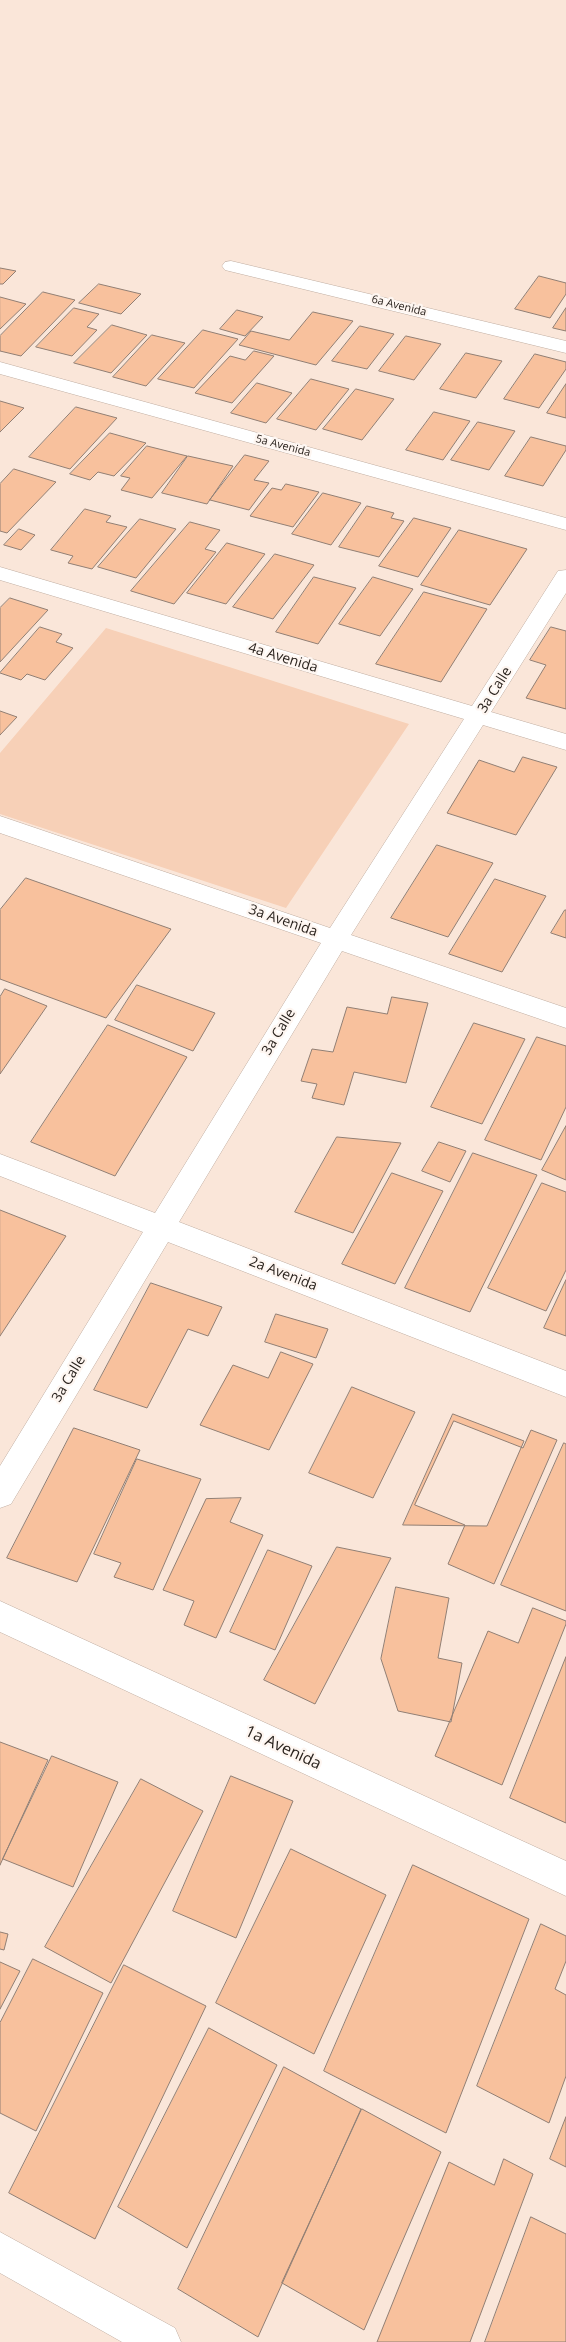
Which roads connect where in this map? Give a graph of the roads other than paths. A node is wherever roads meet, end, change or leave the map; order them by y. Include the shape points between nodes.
1 (231, 266) dead end
2 (566, 347) edge
3 (0, 368) edge
4 (566, 524) edge
5 (0, 574) edge
6 (566, 576) edge
7 (479, 716) junction
8 (566, 742) edge
9 (0, 824) edge
10 (336, 939) junction
11 (566, 1018) edge
12 (0, 1165) edge
13 (161, 1226) junction
14 (566, 1384) edge
15 (0, 1494) edge
16 (0, 1616) edge
17 (566, 1879) edge
18 (0, 2251) edge
19 (160, 2342) edge

1 - 2 street, 6a Avenida
3 - 4 street, 5a Avenida
5 - 7 street, 4a Avenida
6 - 7 street, 3a Calle
7 - 8 street, 4a Avenida
7 - 10 street, 3a Calle
9 - 10 street, 3a Avenida
10 - 11 street, 3a Avenida
10 - 13 street, 3a Calle
12 - 13 street, 2a Avenida
13 - 14 street, 2a Avenida
13 - 15 street, 3a Calle
16 - 17 street, 1a Avenida
18 - 19 street

